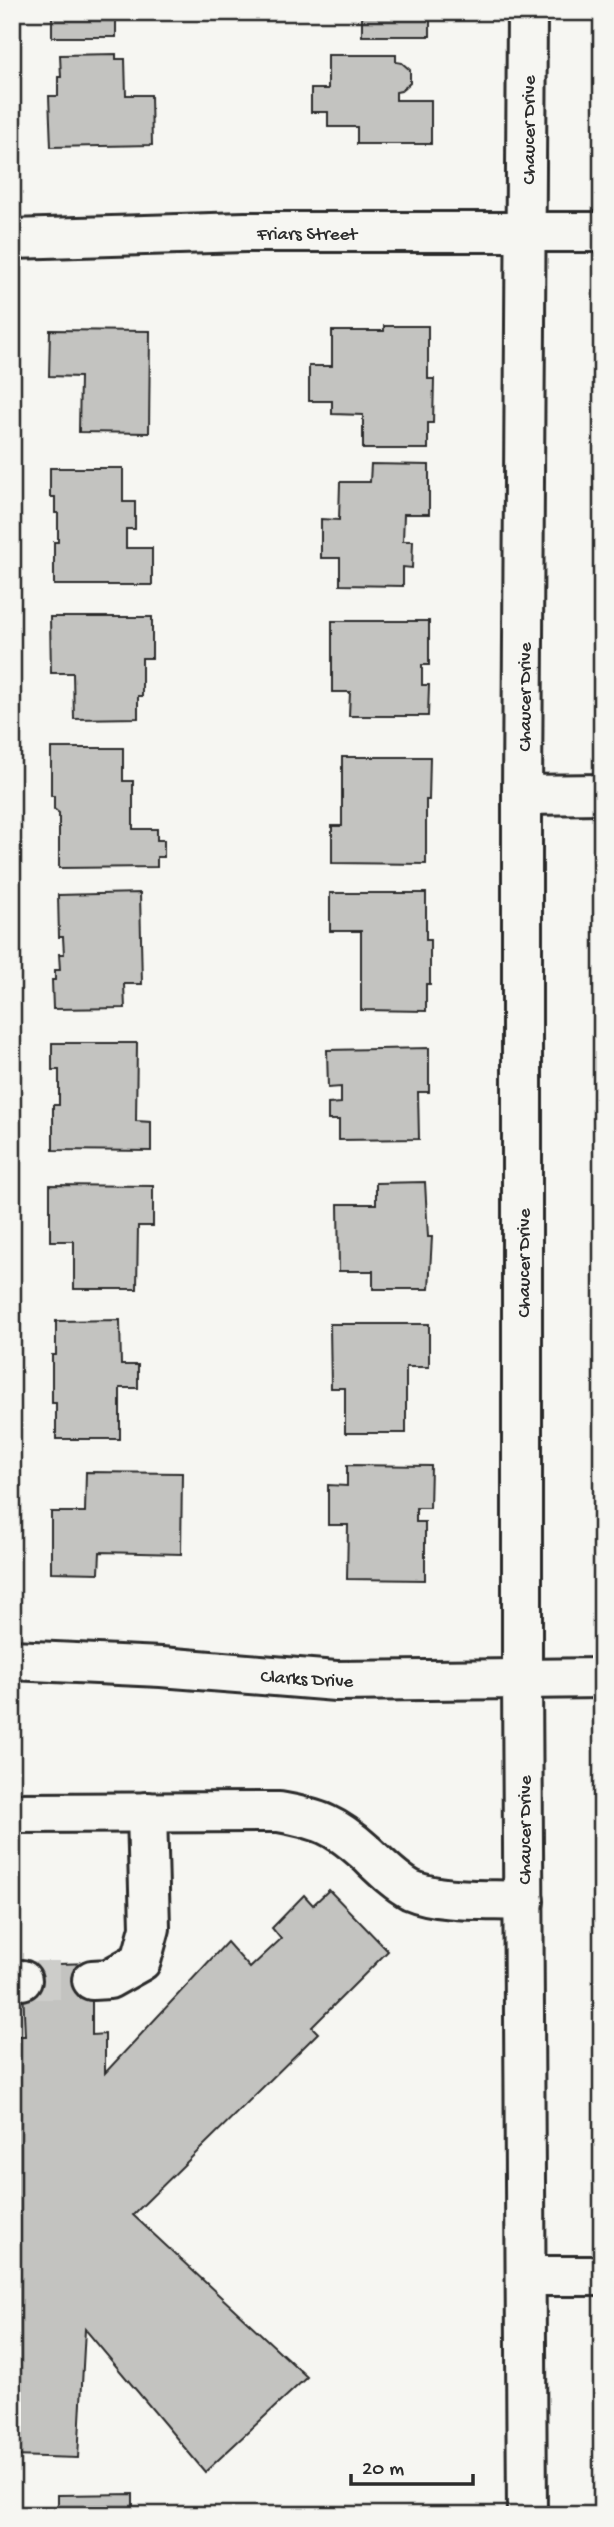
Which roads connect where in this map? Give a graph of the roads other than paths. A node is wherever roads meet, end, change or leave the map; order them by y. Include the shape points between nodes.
1 (527, 12) edge
2 (527, 232) junction
3 (602, 232) edge
4 (12, 239) edge
5 (602, 794) edge
6 (522, 795) junction
7 (12, 1660) edge
8 (522, 1677) junction
9 (602, 1678) edge
10 (147, 1812) junction
11 (12, 1813) edge
12 (524, 1901) junction
13 (92, 1980) tunnel mouth
14 (602, 2276) edge
15 (526, 2277) junction
16 (527, 2515) edge

1 - 2 street, Chaucer Drive
2 - 3 street, Friars Street
2 - 4 street, Friars Street via 244,232
2 - 6 street, Chaucer Drive
5 - 6 street
6 - 8 street, Chaucer Drive
7 - 8 street, Clarks Drive via 336,1681
8 - 9 street, Clarks Drive
8 - 12 street, Chaucer Drive
10 - 11 street
10 - 12 street via 279,1812 314,1818 339,1830 412,1890 444,1898
10 - 13 street via 150,1928 141,1961 109,1979
12 - 15 street, Chaucer Drive
14 - 15 street
15 - 16 street, Chaucer Drive

